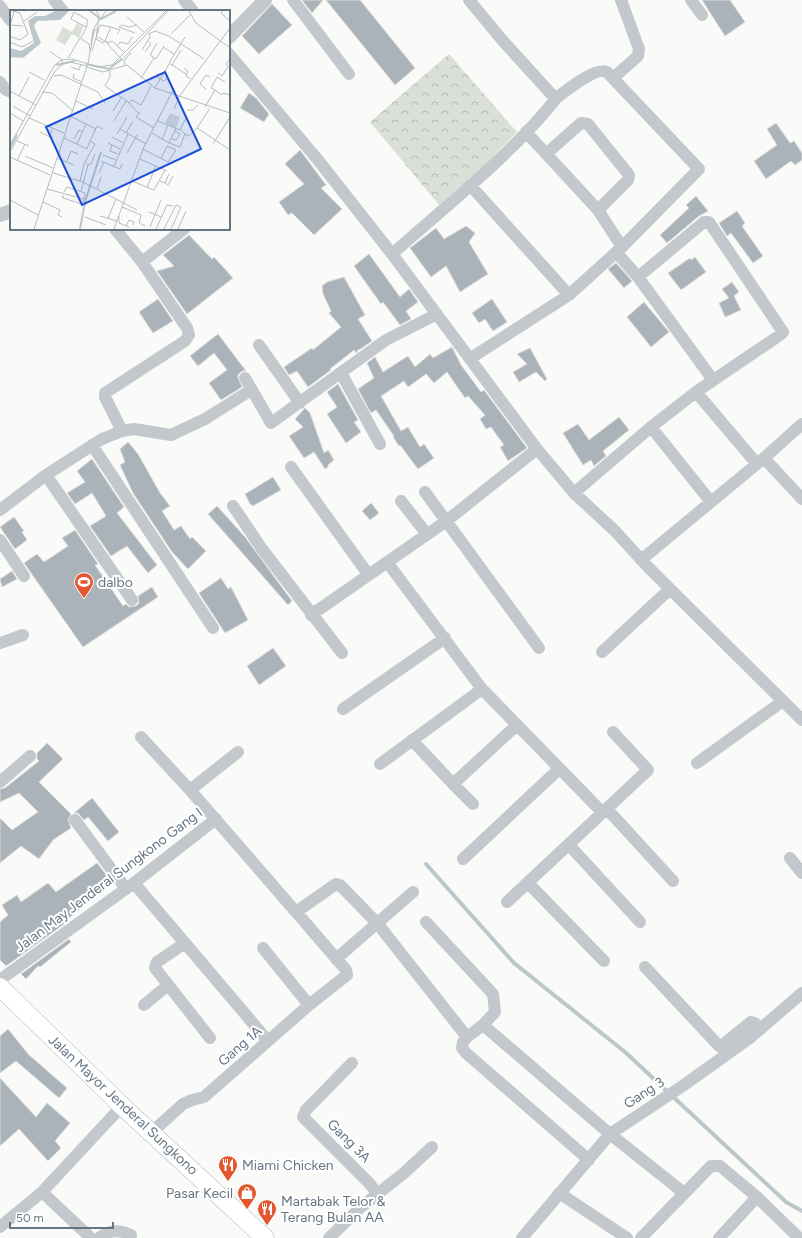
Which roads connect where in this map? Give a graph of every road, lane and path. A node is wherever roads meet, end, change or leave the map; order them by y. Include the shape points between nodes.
1 (54, 0) edge
2 (184, 0) edge
3 (265, 0) edge
4 (293, 0) edge
5 (469, 0) edge
6 (621, 0) edge
7 (691, 0) edge
8 (0, 6) edge
9 (62, 10) edge
10 (192, 10) edge
11 (702, 15) dead end
12 (10, 20) edge
13 (230, 36) edge
14 (230, 55) edge
15 (349, 74) dead end
16 (613, 78) junction
17 (0, 82) edge
18 (10, 92) edge
19 (555, 99) junction
20 (526, 132) junction
21 (546, 154) junction
22 (470, 185) junction
23 (598, 210) junction
24 (10, 211) edge
25 (0, 215) edge
26 (115, 230) edge
27 (183, 230) edge
28 (619, 250) junction
29 (392, 254) junction
30 (142, 262) junction
31 (638, 277) junction
32 (569, 295) junction
33 (437, 314) junction
34 (259, 346) dead end
35 (471, 358) junction
36 (341, 373) junction
37 (245, 378) dead end
38 (713, 380) junction
39 (251, 390) junction
40 (696, 392) junction
41 (300, 403) junction
42 (802, 424) edge
43 (651, 427) junction
44 (122, 431) junction
45 (380, 444) dead end
46 (92, 445) junction
47 (537, 449) junction
48 (761, 461) junction
49 (291, 467) dead end
50 (46, 475) junction
51 (425, 492) dead end
52 (574, 494) junction
53 (802, 499) edge
54 (401, 500) dead end
55 (711, 502) junction
56 (233, 506) dead end
57 (0, 510) edge
58 (445, 522) junction
59 (426, 533) junction
60 (0, 540) edge
61 (641, 560) junction
62 (387, 562) junction
63 (368, 574) junction
64 (24, 576) dead end
65 (670, 589) junction
66 (132, 600) dead end
67 (311, 615) junction
68 (213, 628) dead end
69 (23, 635) dead end
70 (445, 638) junction
71 (0, 643) edge
72 (539, 648) dead end
73 (602, 652) dead end
74 (342, 653) dead end
75 (482, 689) junction
76 (783, 701) junction
77 (344, 709) dead end
78 (801, 716) edge
79 (518, 725) junction
80 (613, 732) dead end
81 (141, 737) dead end
82 (412, 740) junction
83 (238, 752) dead end
84 (30, 756) dead end
85 (380, 764) dead end
86 (697, 764) dead end
87 (558, 769) junction
88 (0, 782) edge
89 (452, 784) junction
90 (190, 790) junction
91 (472, 804) dead end
92 (605, 811) junction
93 (216, 819) junction
94 (75, 820) dead end
95 (569, 845) junction
96 (790, 858) dead end
97 (463, 859) dead end
98 (802, 873) edge
99 (673, 881) dead end
100 (528, 883) junction
101 (130, 886) junction
102 (413, 892) dead end
103 (507, 902) dead end
104 (297, 912) junction
105 (426, 922) dead end
106 (640, 922) dead end
107 (376, 923) junction
108 (185, 943) junction
109 (263, 948) dead end
110 (336, 959) junction
111 (604, 961) dead end
112 (645, 967) dead end
113 (0, 980) edge
114 (168, 985) junction
115 (0, 987) edge
116 (802, 993) edge
117 (144, 1005) dead end
118 (309, 1005) junction
119 (483, 1025) junction
120 (759, 1029) junction
121 (467, 1037) junction
122 (210, 1038) dead end
123 (268, 1041) junction
124 (352, 1063) dead end
125 (122, 1106) junction
126 (151, 1133) junction
127 (610, 1134) junction
128 (432, 1147) dead end
129 (589, 1160) junction
130 (42, 1192) junction
131 (377, 1193) junction
132 (559, 1193) junction
133 (684, 1193) junction
134 (757, 1197) junction
135 (0, 1227) edge
136 (131, 1235) dead end
137 (91, 1238) edge
138 (99, 1238) edge
139 (265, 1238) edge
140 (329, 1238) edge
141 (522, 1238) edge
142 (627, 1238) edge
143 (641, 1238) edge
144 (719, 1238) edge
145 (799, 1238) edge

1 - 9 street
2 - 10 street
3 - 13 street
4 - 15 street
5 - 19 street
6 - 16 street via 639,49 638,56
7 - 11 street
8 - 12 street
14 - 29 street via 318,160
16 - 19 street via 603,70 594,72
16 - 28 street via 699,169
17 - 18 street
19 - 20 street
20 - 21 street
20 - 22 street
21 - 23 street
21 - 23 street via 581,123 588,124 629,175 628,180
22 - 29 street
22 - 32 street
23 - 28 street
24 - 25 street
26 - 30 street
27 - 30 street
28 - 31 street
28 - 32 street
29 - 33 street
30 - 44 street via 187,328 189,335 185,341 105,393
31 - 38 street
31 - 38 street via 704,222 711,223 782,332
32 - 35 street
33 - 35 street
33 - 36 street via 386,340
34 - 41 street
35 - 47 street
36 - 41 street
36 - 45 street
37 - 39 street
38 - 40 street
39 - 41 street via 271,423
39 - 44 street via 205,419 171,435 134,429
40 - 43 street
40 - 48 street
42 - 48 street
43 - 52 street
43 - 55 street
44 - 46 street
46 - 50 street
46 - 68 street
47 - 52 street
47 - 58 street
48 - 53 street
48 - 55 street
49 - 63 street
50 - 57 street
50 - 66 street
51 - 58 street
52 - 61 street via 614,530
54 - 59 street
55 - 61 street
56 - 67 street
58 - 59 street
58 - 72 street
59 - 62 street
60 - 64 street
61 - 65 street
62 - 63 street
62 - 70 street
63 - 67 street
65 - 73 street
65 - 76 street
67 - 74 street
69 - 71 street
70 - 75 street
70 - 77 street
75 - 79 street
75 - 82 street
76 - 78 street
76 - 86 street
79 - 87 street
79 - 89 street
80 - 92 street via 648,770
81 - 90 street
82 - 85 street
82 - 89 street
83 - 90 street
84 - 88 street
87 - 92 street
87 - 97 street
89 - 91 street
90 - 93 street
92 - 95 street
92 - 99 street
93 - 101 street, Jalan May Jenderal Sungkono Gang I
93 - 104 street
94 - 101 street
95 - 100 street
95 - 106 street
96 - 98 street
100 - 103 street
100 - 111 street
101 - 108 street
101 - 113 street, Jalan May Jenderal Sungkono Gang I
102 - 107 street
104 - 107 street via 338,884
104 - 110 street
105 - 119 street via 493,994 495,1012
107 - 110 street
107 - 121 street
108 - 114 street via 156,964 155,968
108 - 123 street
109 - 118 street
110 - 118 street, Gang 1A via 348,975
112 - 120 street via 720,1048 751,1022
114 - 117 street
114 - 122 street
115 - 125 main road, Jalan Mayor Jenderal Sungkono
116 - 120 street, Gang 3
118 - 123 street, Gang 1A
119 - 121 street
119 - 127 street
120 - 127 street, Gang 3 via 684,1085
121 - 129 street via 462,1048 466,1053
123 - 126 street, Gang 1A via 204,1097 184,1104
124 - 131 street, Gang 3A via 306,1110 303,1117
125 - 126 main road, Jalan Mayor Jenderal Sungkono
125 - 130 street
126 - 139 main road, Jalan Mayor Jenderal Sungkono
127 - 129 street, Gang 3
127 - 133 street
128 - 131 street via 404,1174
129 - 132 street, Gang 3
130 - 135 street
130 - 137 street
131 - 140 street
132 - 141 street, Gang 3
132 - 142 street
133 - 134 street via 715,1165 720,1166
133 - 143 street
134 - 144 street
134 - 145 street
136 - 138 street via 109,1231

